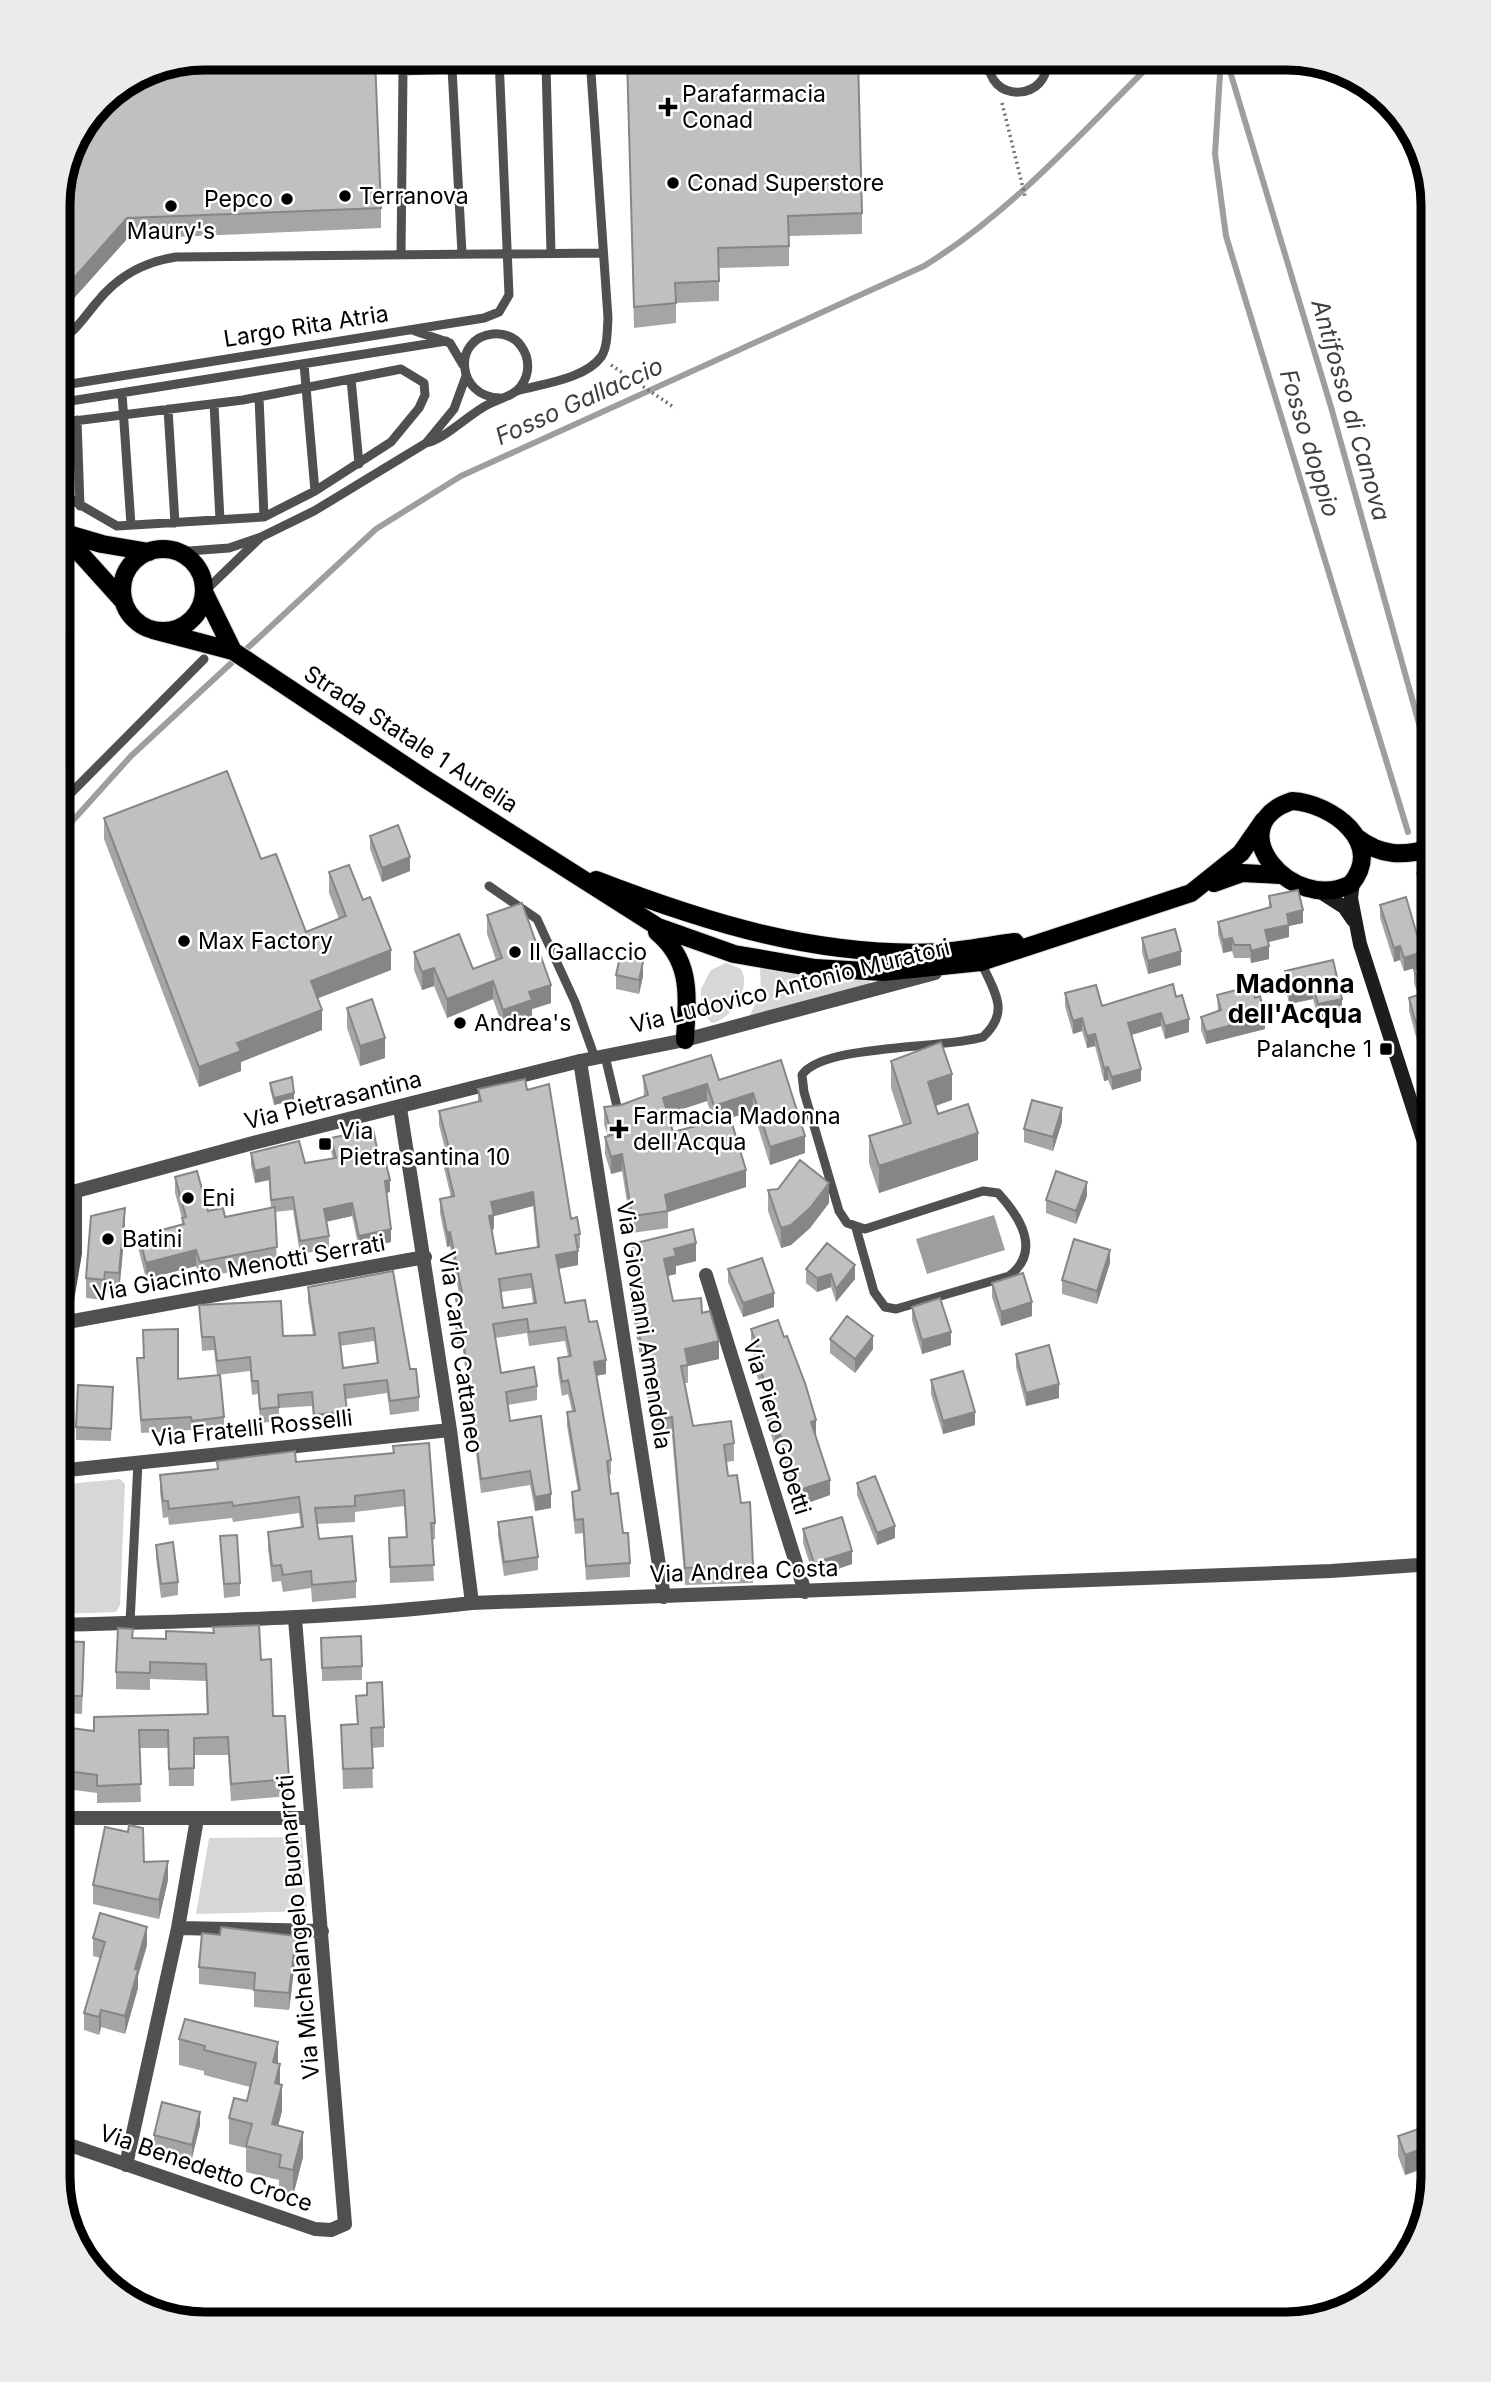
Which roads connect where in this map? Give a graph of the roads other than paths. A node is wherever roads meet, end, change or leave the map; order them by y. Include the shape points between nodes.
1 (419, 70) edge
2 (452, 70) edge
3 (499, 70) edge
4 (546, 70) edge
5 (591, 70) edge
6 (1045, 70) edge
7 (989, 72) edge
8 (506, 253) junction
9 (551, 253) junction
10 (602, 253) junction
11 (401, 254) junction
12 (462, 254) junction
13 (407, 329) junction
14 (70, 332) edge
15 (446, 341) junction
16 (304, 363) junction
17 (465, 373) junction
18 (351, 379) junction
19 (70, 385) edge
20 (305, 388) junction
21 (517, 391) junction
22 (122, 393) junction
23 (259, 397) junction
24 (500, 398) junction
25 (70, 401) edge
26 (214, 404) junction
27 (168, 409) junction
28 (123, 415) junction
29 (77, 420) junction
30 (70, 421) edge
31 (426, 443) junction
32 (359, 464) junction
33 (315, 491) junction
34 (70, 500) edge
35 (80, 506) junction
36 (264, 517) junction
37 (220, 520) junction
38 (175, 523) junction
39 (131, 525) junction
40 (70, 534) edge
41 (261, 537) junction
42 (70, 543) edge
43 (149, 552) junction
44 (176, 552) junction
45 (204, 592) junction
46 (124, 602) junction
47 (153, 630) junction
48 (233, 651) junction
49 (204, 659) dead end
50 (70, 794) edge
51 (1264, 820) junction
52 (1356, 837) junction
53 (1421, 851) edge
54 (1402, 856) junction
55 (563, 867) junction
56 (1281, 875) junction
57 (1355, 878) junction
58 (489, 886) dead end
59 (1320, 891) junction
60 (1191, 893) junction
61 (636, 915) junction
62 (1355, 924) junction
63 (1072, 934) junction
64 (976, 963) junction
65 (685, 1040) junction
66 (621, 1052) joint
67 (600, 1057) junction
68 (580, 1061) junction
69 (400, 1108) junction
70 (619, 1116) edge
71 (1421, 1132) edge
72 (75, 1192) junction
73 (70, 1193) edge
74 (856, 1228) junction
75 (425, 1257) junction
76 (706, 1275) dead end
77 (70, 1280) edge
78 (70, 1322) edge
79 (450, 1430) junction
80 (138, 1462) junction
81 (70, 1470) edge
82 (1421, 1565) edge
83 (805, 1592) junction
84 (664, 1597) junction
85 (471, 1603) junction
86 (295, 1619) junction
87 (130, 1623) junction
88 (70, 1625) edge
89 (70, 1818) edge
90 (311, 1818) junction
91 (197, 1819) junction
92 (178, 1928) junction
93 (322, 1931) junction
94 (70, 2145) edge
95 (125, 2165) junction
96 (340, 2228) joint

1 - 11 lane via 402,71
2 - 12 lane
3 - 8 lane, Largo Rita Atria
4 - 9 lane
5 - 10 lane
6 - 7 lane via 1033,88 1015,93 997,85
8 - 9 lane
8 - 12 lane
8 - 13 lane, Largo Rita Atria via 509,295 499,312
9 - 10 lane
10 - 21 lane via 608,318 600,358 581,371
11 - 12 lane
11 - 14 lane via 158,260 127,273
13 - 15 lane
13 - 19 lane, Largo Rita Atria
15 - 16 lane
15 - 17 lane via 459,355
16 - 20 lane
16 - 22 lane
17 - 21 lane via 467,351 481,337 510,337 527,357 527,375
17 - 24 lane via 481,394
17 - 31 lane via 454,409
18 - 20 lane
18 - 32 lane
18 - 32 lane via 401,369 424,383 419,408 401,432
20 - 23 lane
20 - 33 lane
21 - 24 lane
22 - 25 lane
22 - 28 lane
23 - 26 lane
23 - 36 lane
24 - 31 lane
26 - 27 lane
26 - 37 lane
27 - 28 lane
27 - 38 lane
28 - 29 lane
28 - 39 lane
29 - 30 lane
29 - 35 lane
31 - 41 lane via 314,511
32 - 33 lane
33 - 36 lane
34 - 35 lane
35 - 39 lane via 107,523
36 - 37 lane
37 - 38 lane
38 - 39 lane
40 - 43 main road
41 - 44 lane via 229,548
41 - 45 lane
42 - 46 main road
43 - 44 main road
43 - 46 main road via 127,572
44 - 45 main road via 194,563
45 - 47 main road via 201,606 187,624 174,630
45 - 48 main road
46 - 47 main road via 135,620
47 - 48 main road
48 - 55 main road, Strada Statale 1 Aurelia
49 - 50 lane
51 - 52 main road via 1278,806 1305,802 1329,810
51 - 56 main road via 1265,857
51 - 60 main road, Strada Statale 1 Aurelia via 1241,853
52 - 54 main road
52 - 57 main road via 1362,864
53 - 54 main road
54 - 57 main road
55 - 61 main road, Strada Statale 1 Aurelia
55 - 63 main road, Strada Statale 1 Aurelia via 675,911 763,936 837,949 942,951
56 - 59 main road
56 - 60 main road via 1242,873
57 - 59 main road via 1340,889
57 - 62 main road
58 - 67 lane via 537,919
59 - 62 main road via 1344,907
60 - 63 main road, Strada Statale 1 Aurelia
61 - 64 main road, Strada Statale 1 Aurelia via 697,943 775,963 883,972
61 - 65 main road via 666,940 682,963 688,994
62 - 71 main road
63 - 64 main road, Strada Statale 1 Aurelia
64 - 65 street, Via Ludovico Antonio Muratori
64 - 74 lane via 997,997 999,1011 997,1022 983,1037 842,1056 819,1062 802,1075 839,1211
65 - 66 street, Via Ludovico Antonio Muratori
66 - 67 street, Via Pietrasantina
67 - 68 street, Via Pietrasantina
67 - 70 lane
68 - 69 street, Via Pietrasantina
68 - 84 street, Via Giovanni Amendola
69 - 72 street, Via Pietrasantina
69 - 75 street, Via Carlo Cattaneo
72 - 73 street, Via Pietrasantina
72 - 77 street
74 - 74 lane via 983,1191 998,1193 1017,1214 1027,1251 1023,1266 1009,1276 896,1309 885,1307 874,1292
75 - 78 street, Via Giacinto Menotti Serrati
75 - 79 street, Via Carlo Cattaneo
76 - 83 street, Via Piero Gobetti
79 - 80 street, Via Fratelli Rosselli
79 - 85 street, Via Carlo Cattaneo
80 - 81 street, Via Fratelli Rosselli
80 - 87 lane
82 - 83 street, Via Andrea Costa
83 - 84 street, Via Andrea Costa
84 - 85 street, Via Andrea Costa
85 - 86 street, Via Andrea Costa
86 - 87 street, Via Andrea Costa
86 - 90 street, Via Michelangelo Buonarroti
87 - 88 street, Via Andrea Costa
89 - 91 street
90 - 91 street
90 - 93 street, Via Michelangelo Buonarroti
91 - 92 street
92 - 93 street
92 - 95 street
93 - 96 street, Via Michelangelo Buonarroti via 346,2218
94 - 95 street, Via Benedetto Croce
95 - 96 street, Via Benedetto Croce via 315,2229

